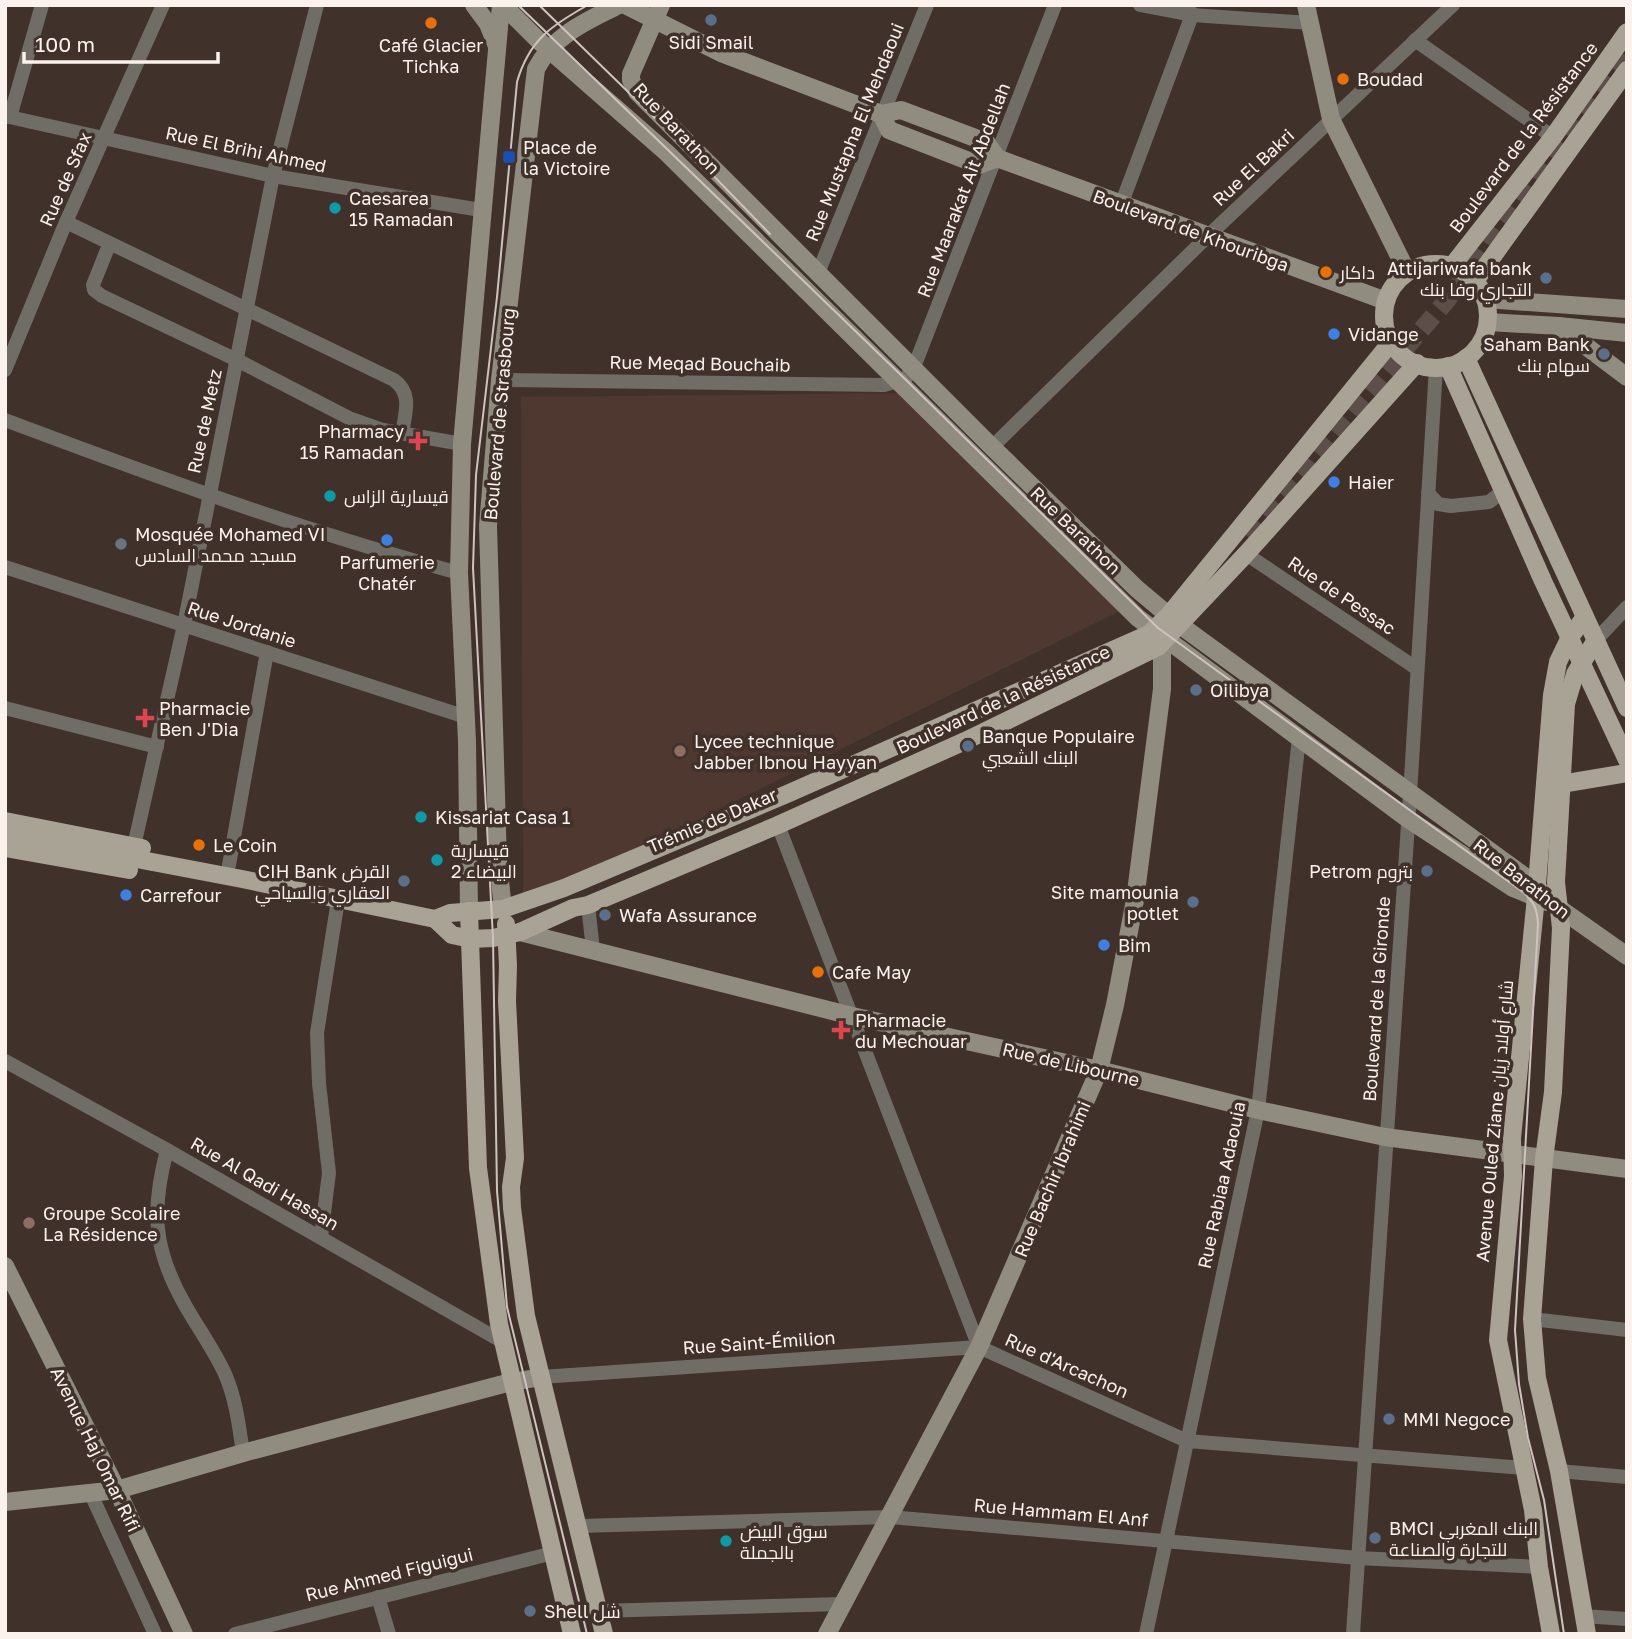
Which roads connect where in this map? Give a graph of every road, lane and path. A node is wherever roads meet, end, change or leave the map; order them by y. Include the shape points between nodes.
1 (42, 5) edge
2 (163, 5) edge
3 (317, 5) edge
4 (474, 5) edge
5 (502, 5) edge
6 (619, 5) edge
7 (625, 5) edge
8 (927, 5) edge
9 (1055, 5) edge
10 (1140, 5) edge
11 (1307, 5) edge
12 (1453, 5) edge
13 (1189, 10) edge
14 (658, 13) edge
15 (1310, 23) junction
16 (1627, 32) edge
17 (1415, 40) junction
18 (496, 44) junction
19 (550, 50) junction
20 (1627, 70) edge
21 (881, 114) junction
22 (8, 116) edge
23 (1331, 119) junction
24 (1552, 136) junction
25 (103, 139) junction
26 (996, 158) junction
27 (273, 176) junction
28 (1121, 205) junction
29 (481, 210) junction
30 (66, 222) junction
31 (1209, 235) junction
32 (109, 245) junction
33 (1452, 266) junction
34 (1407, 272) junction
35 (818, 273) junction
36 (1475, 281) junction
37 (1485, 299) junction
38 (1386, 301) junction
39 (1627, 309) edge
40 (247, 310) junction
41 (1488, 322) junction
42 (1559, 326) junction
43 (1627, 333) edge
44 (1392, 341) junction
45 (1466, 358) junction
46 (237, 360) junction
47 (1417, 363) junction
48 (914, 367) junction
49 (1442, 367) junction
50 (5, 370) edge
51 (1627, 377) edge
52 (500, 380) junction
53 (898, 382) junction
54 (5, 420) edge
55 (402, 434) junction
56 (463, 444) junction
57 (992, 447) junction
58 (1503, 491) junction
59 (1428, 493) junction
60 (208, 496) junction
61 (1246, 554) junction
62 (5, 567) edge
63 (459, 573) junction
64 (1627, 607) edge
65 (1585, 617) junction
66 (1174, 620) junction
67 (184, 625) junction
68 (1570, 637) junction
69 (1161, 639) junction
70 (1596, 640) junction
71 (267, 652) junction
72 (1582, 662) junction
73 (1416, 668) junction
74 (5, 708) edge
75 (1627, 708) edge
76 (466, 717) junction
77 (1299, 738) junction
78 (156, 747) junction
79 (1627, 760) edge
80 (1627, 773) edge
81 (1561, 785) junction
82 (1410, 795) junction
83 (1408, 819) junction
84 (5, 821) edge
85 (778, 825) junction
86 (5, 834) edge
87 (134, 846) junction
88 (5, 848) edge
89 (229, 865) junction
90 (242, 879) junction
91 (564, 888) junction
92 (1536, 892) junction
93 (338, 900) junction
94 (581, 906) junction
95 (1559, 908) junction
96 (503, 909) junction
97 (469, 911) junction
98 (435, 919) junction
99 (514, 934) junction
100 (471, 939) junction
101 (593, 950) junction
102 (1627, 956) edge
103 (852, 1016) junction
104 (5, 1061) edge
105 (1099, 1070) junction
106 (1258, 1110) junction
107 (1385, 1138) junction
108 (167, 1150) junction
109 (1512, 1155) junction
110 (1544, 1158) junction
111 (1627, 1169) edge
112 (321, 1237) junction
113 (5, 1266) edge
114 (1532, 1320) junction
115 (1627, 1330) edge
116 (503, 1342) junction
117 (979, 1347) junction
118 (541, 1377) junction
119 (513, 1382) junction
120 (1187, 1441) junction
121 (243, 1453) junction
122 (1364, 1456) junction
123 (1524, 1468) junction
124 (1559, 1471) junction
125 (1627, 1477) edge
126 (117, 1490) junction
127 (90, 1492) junction
128 (5, 1502) edge
129 (890, 1517) junction
130 (579, 1526) junction
131 (1166, 1541) junction
132 (553, 1553) junction
133 (1358, 1558) junction
134 (1539, 1567) junction
135 (378, 1597) junction
136 (842, 1604) junction
137 (599, 1611) junction
138 (1627, 1619) edge
139 (1585, 1625) edge
140 (155, 1634) edge
141 (184, 1634) edge
142 (235, 1634) edge
143 (389, 1634) edge
144 (572, 1634) edge
145 (604, 1634) edge
146 (827, 1634) edge
147 (1146, 1634) edge
148 (1353, 1634) edge
149 (1551, 1634) edge

1 - 22 street
2 - 25 street, Rue de Sfax
3 - 27 street, Rue de Metz
4 - 18 street
5 - 18 street, Boulevard de Strasbourg
5 - 19 street
6 - 19 street, Boulevard de Strasbourg via 576,26
7 - 14 street, Boulevard de Khouribga
8 - 21 street, Rue Mustapha El Mehdaoui
9 - 26 street, Rue Maarakat Ait Abdellah
10 - 13 street
11 - 15 street
12 - 17 street, Rue El Bakri
13 - 15 street
13 - 28 street
14 - 21 street, Boulevard de Khouribga via 721,53
14 - 35 street, Rue Barathon via 631,74 637,92
15 - 23 street
16 - 24 main road, Boulevard de la Résistance
17 - 23 street, Rue El Bakri
17 - 24 street
18 - 29 street, Boulevard de Strasbourg
19 - 52 street, Boulevard de Strasbourg via 536,69
19 - 53 street via 667,153
20 - 36 main road
21 - 26 street, Boulevard de Khouribga via 889,130 979,165
21 - 35 street, Rue Mustapha El Mehdaoui
22 - 25 street, Rue El Brihi Ahmed
23 - 31 street, Rue El Bakri
23 - 34 street
24 - 33 main road, Boulevard de la Résistance
25 - 27 street, Rue El Brihi Ahmed
25 - 30 street, Rue de Sfax
26 - 28 street, Boulevard de Khouribga
26 - 48 street, Rue Maarakat Ait Abdellah
27 - 29 street, Rue El Brihi Ahmed
27 - 40 street, Rue de Metz
28 - 31 street, Boulevard de Khouribga
29 - 56 street, Boulevard de Strasbourg
30 - 32 street
30 - 50 street, Rue de Sfax
31 - 38 street, Boulevard de Khouribga
31 - 57 street, Rue El Bakri
32 - 40 street
32 - 46 street via 93,285 98,293
33 - 34 main road via 1431,264
33 - 36 main road
34 - 38 main road
35 - 48 street, Rue Barathon
36 - 37 main road
37 - 39 street
37 - 41 main road
38 - 44 main road
40 - 46 street, Rue de Metz
40 - 55 street via 400,385 407,395
41 - 42 street
41 - 45 main road via 1482,340
42 - 43 street
42 - 51 street
44 - 47 main road
44 - 66 main road, Boulevard de la Résistance
45 - 49 main road
45 - 65 main road
46 - 55 street via 349,418
46 - 60 street, Rue de Metz
47 - 49 main road
47 - 61 main road, Boulevard de la Résistance
48 - 53 street, Rue Maarakat Ait Abdellah
48 - 57 street, Rue Barathon
49 - 58 main road
49 - 59 street, Boulevard de la Gironde
52 - 53 street, Rue Meqad Bouchaib
52 - 96 street, Boulevard de Strasbourg via 488,526
53 - 69 street
54 - 60 street
55 - 56 street
56 - 63 street, Boulevard de Strasbourg
57 - 66 street, Rue Barathon
58 - 59 street via 1489,502 1451,506 1438,504
58 - 68 main road
59 - 73 street, Boulevard de la Gironde
60 - 63 street via 345,542
60 - 67 street, Rue de Metz
61 - 66 main road, Boulevard de la Résistance
61 - 73 street, Rue de Pessac
62 - 67 street, Rue Jordanie
63 - 76 street, Boulevard de Strasbourg
64 - 70 street
65 - 68 main road, Avenue Ouled Ziane شارع أولاد زيان
65 - 70 main road
66 - 69 main road, Boulevard de la Résistance
66 - 82 street, Rue Barathon
67 - 71 street, Rue Jordanie
67 - 78 street, Rue de Metz
68 - 72 main road
68 - 92 main road, Avenue Ouled Ziane شارع أولاد زيان via 1558,662 1552,695
69 - 77 street
69 - 85 main road, Boulevard de la Résistance via 1124,666
69 - 91 main road, Boulevard de la Résistance
69 - 105 street, Rue Bachir Ibrahimi via 1162,689 1135,900
70 - 72 main road
70 - 75 main road
71 - 76 street, Rue Jordanie
71 - 89 street
72 - 79 main road
72 - 81 main road via 1566,704
73 - 82 street, Boulevard de la Gironde
74 - 78 street
76 - 97 street, Boulevard de Strasbourg
77 - 83 street
77 - 106 street, Rue Rabiaa Adaouia
78 - 87 street, Rue de Metz
80 - 81 main road
81 - 95 main road
82 - 83 street, Boulevard de la Gironde
82 - 92 street, Rue Barathon
83 - 92 street via 1513,888
83 - 107 street, Boulevard de la Gironde
84 - 87 main road
85 - 94 main road, Boulevard de la Résistance
85 - 103 street, Rue d'Arcachon
86 - 90 main road
87 - 89 main road
88 - 90 main road, Boulevard de la Résistance via 232,888
89 - 90 main road
90 - 93 main road, Boulevard de la Résistance
91 - 94 main road, Trémie de Dakar via 593,883 1097,668 609,887
91 - 96 main road, Boulevard de la Résistance
92 - 95 street, Rue Barathon
92 - 109 main road, Avenue Ouled Ziane شارع أولاد زيان
93 - 98 main road, Boulevard de la Résistance
93 - 112 street via 317,1032 329,1173
94 - 99 main road, Boulevard de la Résistance
94 - 101 street
95 - 102 street, Rue Barathon
95 - 110 main road via 1553,1092
96 - 97 main road, Boulevard de la Résistance
96 - 99 main road
97 - 98 main road, Boulevard de la Résistance
97 - 100 main road
98 - 100 main road, Boulevard de la Résistance via 452,934
99 - 100 main road, Boulevard de la Résistance
99 - 101 street, Rue de Libourne
99 - 118 main road via 507,1001 515,1158 512,1209 526,1317
100 - 116 main road via 478,1168
101 - 103 street, Rue de Libourne
103 - 105 street, Rue de Libourne
103 - 117 street, Rue d'Arcachon
104 - 108 street, Rue Al Qadi Hassan
105 - 106 street, Rue de Libourne
105 - 117 street, Rue Bachir Ibrahimi
106 - 107 street, Rue de Libourne
106 - 120 street, Rue Rabiaa Adaouia
107 - 109 street, Rue de Libourne
107 - 122 street, Boulevard de la Gironde
108 - 112 street, Rue Al Qadi Hassan
108 - 121 street via 156,1206 162,1251 174,1284 224,1371
109 - 110 street, Rue de Libourne
109 - 123 main road, Avenue Ouled Ziane شارع أولاد زيان via 1498,1340
110 - 111 street, Rue de Libourne
110 - 114 main road
112 - 116 street, Rue Al Qadi Hassan
113 - 126 street, Avenue Haj Omar Rifi
114 - 115 street
114 - 124 main road via 1536,1378
116 - 119 main road
117 - 118 street, Rue Saint-Émilion
117 - 120 street, Rue d'Arcachon
117 - 129 street, Rue Bachir Ibrahimi
118 - 119 street
118 - 130 main road
119 - 121 street
119 - 132 main road
120 - 122 street, Rue d'Arcachon
120 - 131 street, Rue Rabiaa Adaouia
121 - 126 street
122 - 123 street, Rue d'Arcachon
122 - 133 street, Boulevard de la Gironde
123 - 134 main road, Avenue Ouled Ziane شارع أولاد زيان
124 - 125 street
124 - 139 main road
126 - 127 street
126 - 141 street, Avenue Haj Omar Rifi
127 - 128 street
127 - 140 street
129 - 130 street, Rue Hammam El Anf
129 - 131 street, Rue Hammam El Anf
129 - 136 street, Rue Bachir Ibrahimi
130 - 137 main road
131 - 133 street, Rue Hammam El Anf
131 - 147 street, Rue Rabiaa Adaouia
132 - 135 street, Rue Ahmed Figuigui
132 - 144 main road
133 - 134 street, Rue Hammam El Anf
133 - 148 street, Boulevard de la Gironde
134 - 149 main road, Avenue Ouled Ziane شارع أولاد زيان
135 - 142 street, Rue Ahmed Figuigui
135 - 143 street
136 - 137 street
136 - 146 street, Rue Bachir Ibrahimi
137 - 145 main road
138 - 139 street

